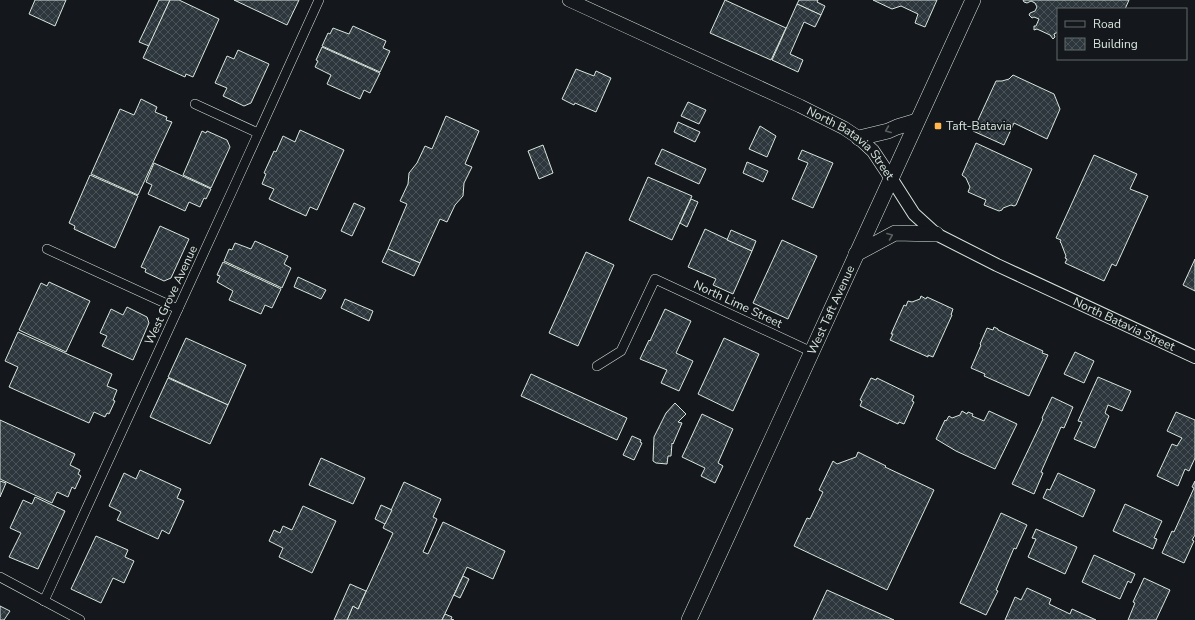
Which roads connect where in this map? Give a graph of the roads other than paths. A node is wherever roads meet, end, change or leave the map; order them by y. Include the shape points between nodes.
1 (319, 0) edge
2 (569, 0) edge
3 (973, 0) edge
4 (195, 104) dead end
5 (917, 121) junction
6 (258, 134) junction
7 (859, 138) junction
8 (891, 178) junction
9 (936, 234) junction
10 (47, 249) dead end
11 (856, 254) junction
12 (178, 309) junction
13 (812, 352) junction
14 (1195, 357) edge
15 (597, 366) dead end
16 (0, 576) edge
17 (44, 601) junction
18 (80, 620) edge
19 (689, 620) edge

1 - 6 street, West Grove Avenue
2 - 7 main road, North Batavia Street via 800,106
3 - 5 main road, West Taft Avenue
4 - 6 street
5 -> 7 main road
5 - 8 main road, West Taft Avenue
6 - 12 street, West Grove Avenue
7 - 8 main road, North Batavia Street via 873,151
8 - 9 street, North Batavia Street via 914,214
8 - 11 main road, West Taft Avenue
11 -> 9 main road via 895,233
9 - 14 street, North Batavia Street
10 - 12 street
11 - 13 main road, West Taft Avenue
12 - 17 street, West Grove Avenue
13 - 15 street, North Lime Street via 655,279 621,351
13 - 19 main road, West Taft Avenue
16 - 17 street
17 - 18 street

